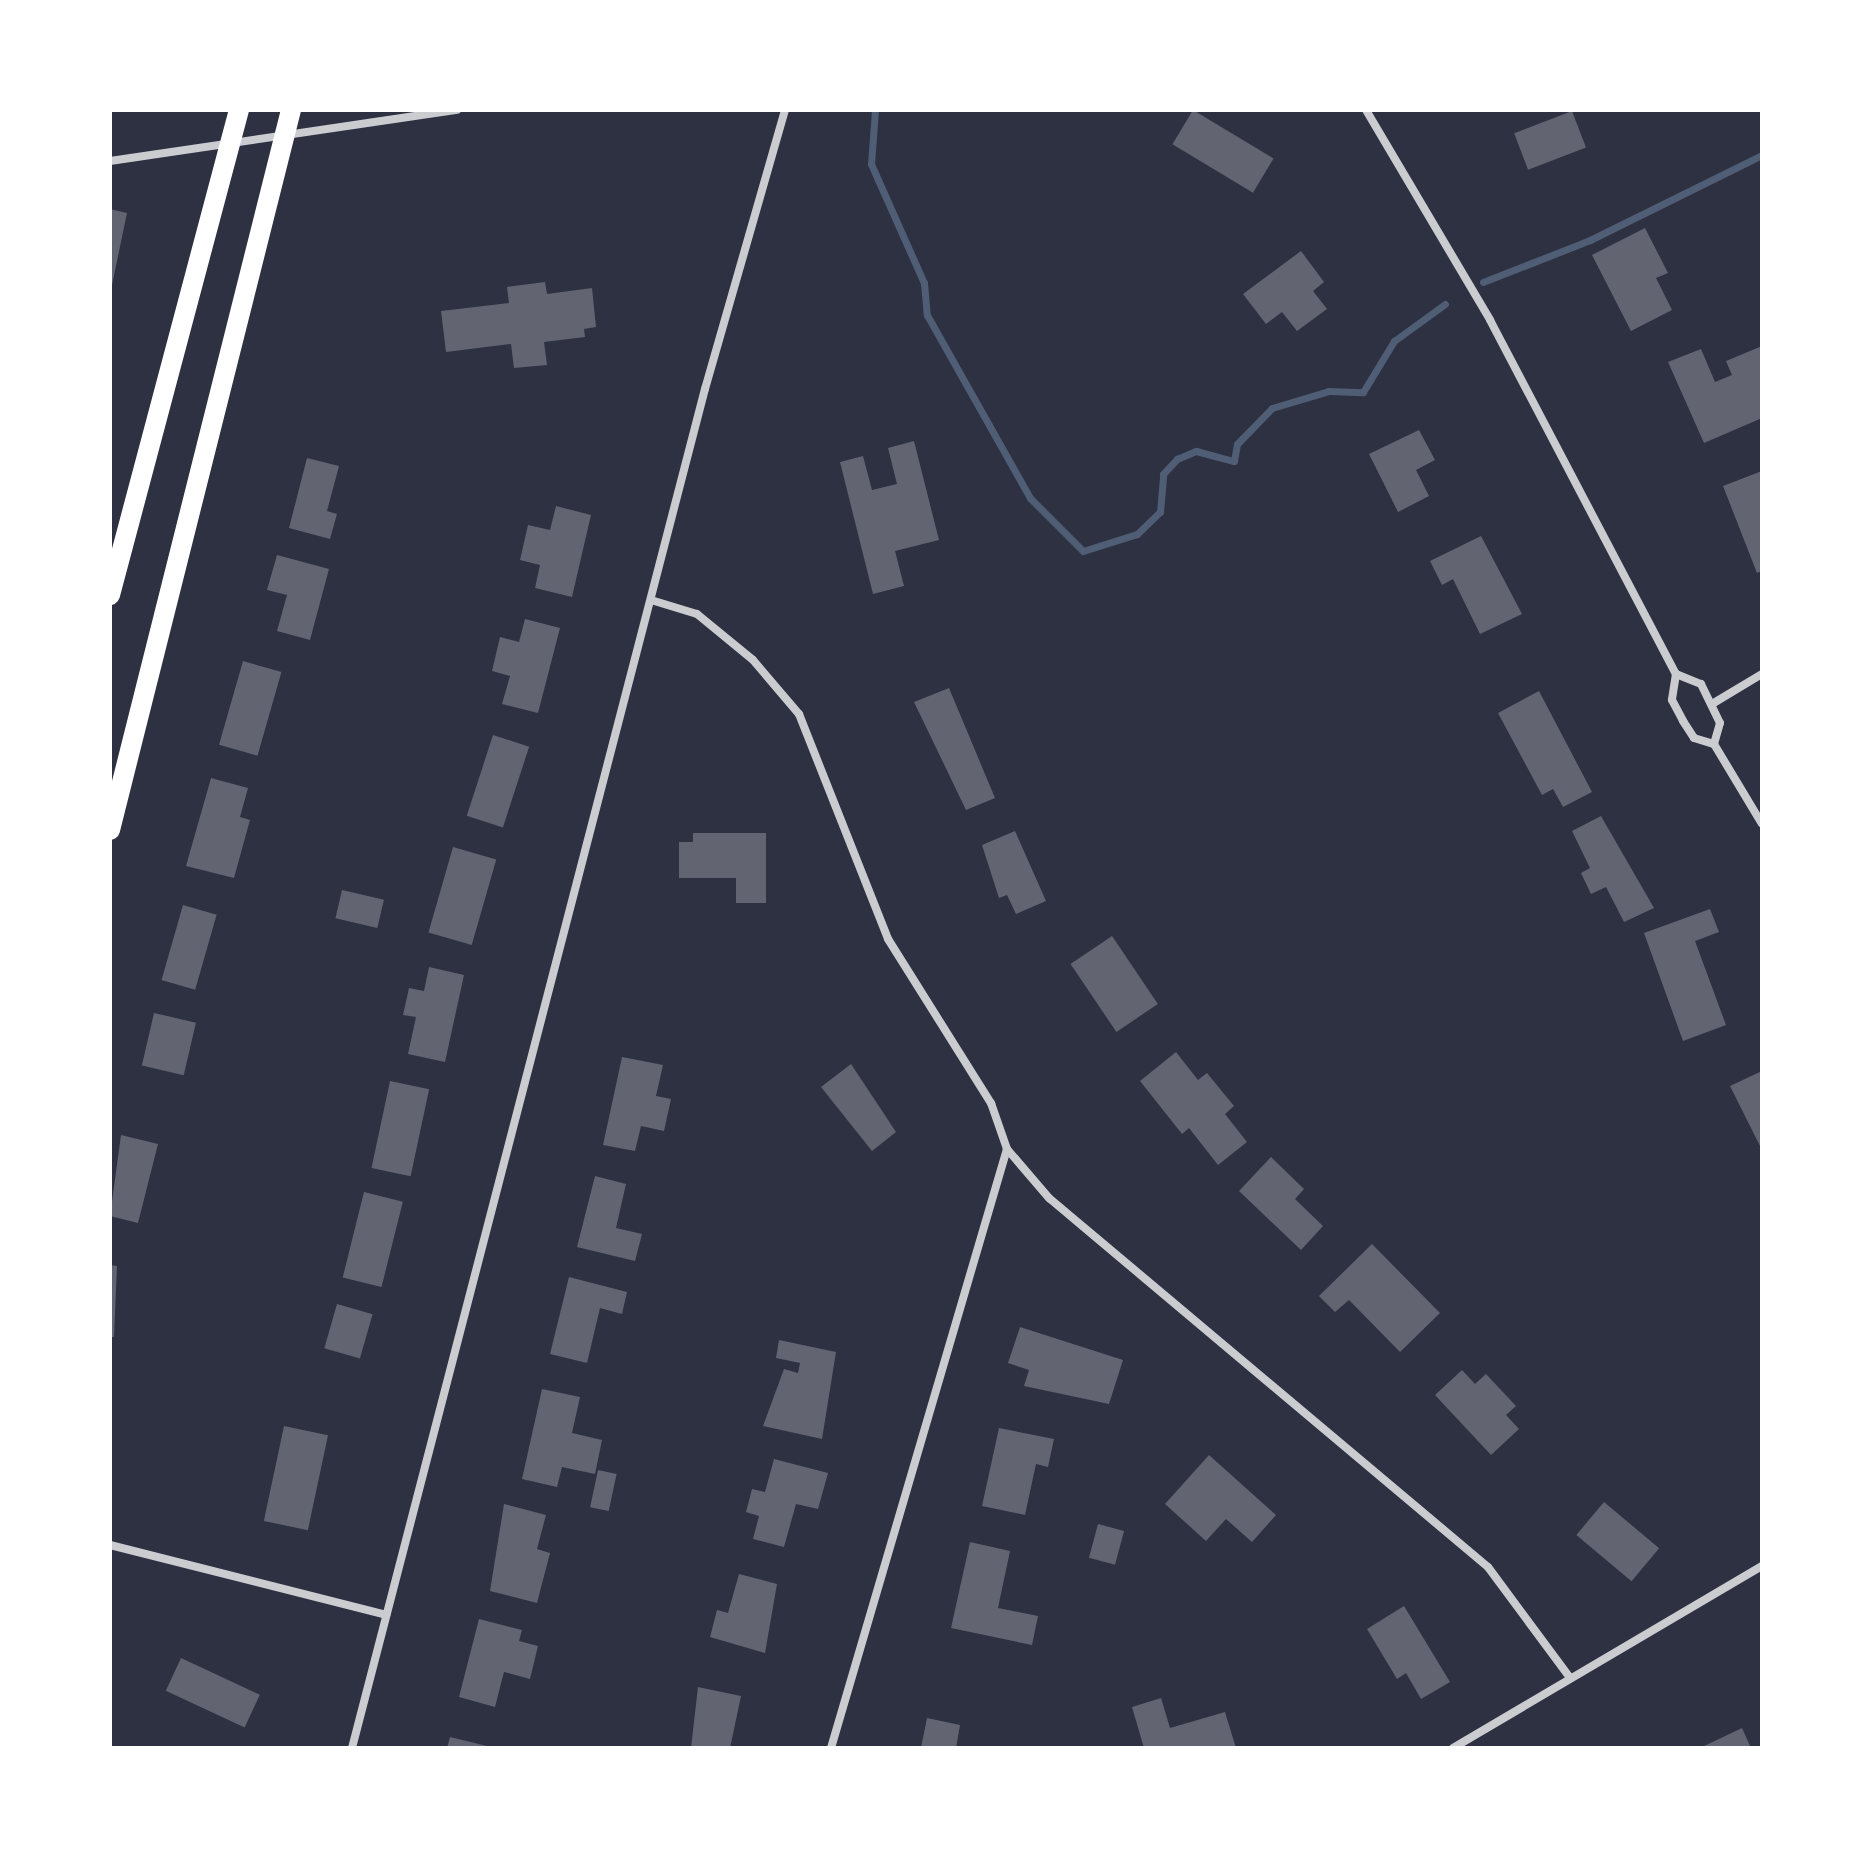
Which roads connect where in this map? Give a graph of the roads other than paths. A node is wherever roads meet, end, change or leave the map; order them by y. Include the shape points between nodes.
1 (239, 110) edge
2 (291, 110) edge
3 (457, 110) edge
4 (785, 110) edge
5 (1366, 110) edge
6 (284, 137) junction
7 (229, 147) junction
8 (110, 161) edge
9 (110, 595) edge
10 (651, 600) junction
11 (1676, 674) junction
12 (1762, 674) edge
13 (1712, 704) junction
14 (1714, 744) junction
15 (1762, 824) edge
16 (110, 830) edge
17 (1007, 1149) junction
18 (110, 1545) edge
19 (1762, 1566) edge
20 (386, 1615) junction
21 (1570, 1678) junction
22 (352, 1748) edge
23 (831, 1748) edge
24 (1453, 1748) edge

1 - 7 highway
2 - 6 highway
3 - 6 street
4 - 10 street
5 - 11 street via 1490,320
6 - 7 street
6 - 16 highway
7 - 8 street
7 - 9 highway
10 - 17 street via 697,614 753,660 799,714 888,939 991,1103
10 - 20 street
11 - 13 street via 1701,684
11 - 14 street via 1672,700 1683,721 1694,738
12 - 13 street
13 - 14 street via 1720,723
14 - 15 street
17 - 21 street via 1049,1198 1488,1567
17 - 23 street
18 - 20 street
19 - 21 street
20 - 22 street
21 - 24 street

